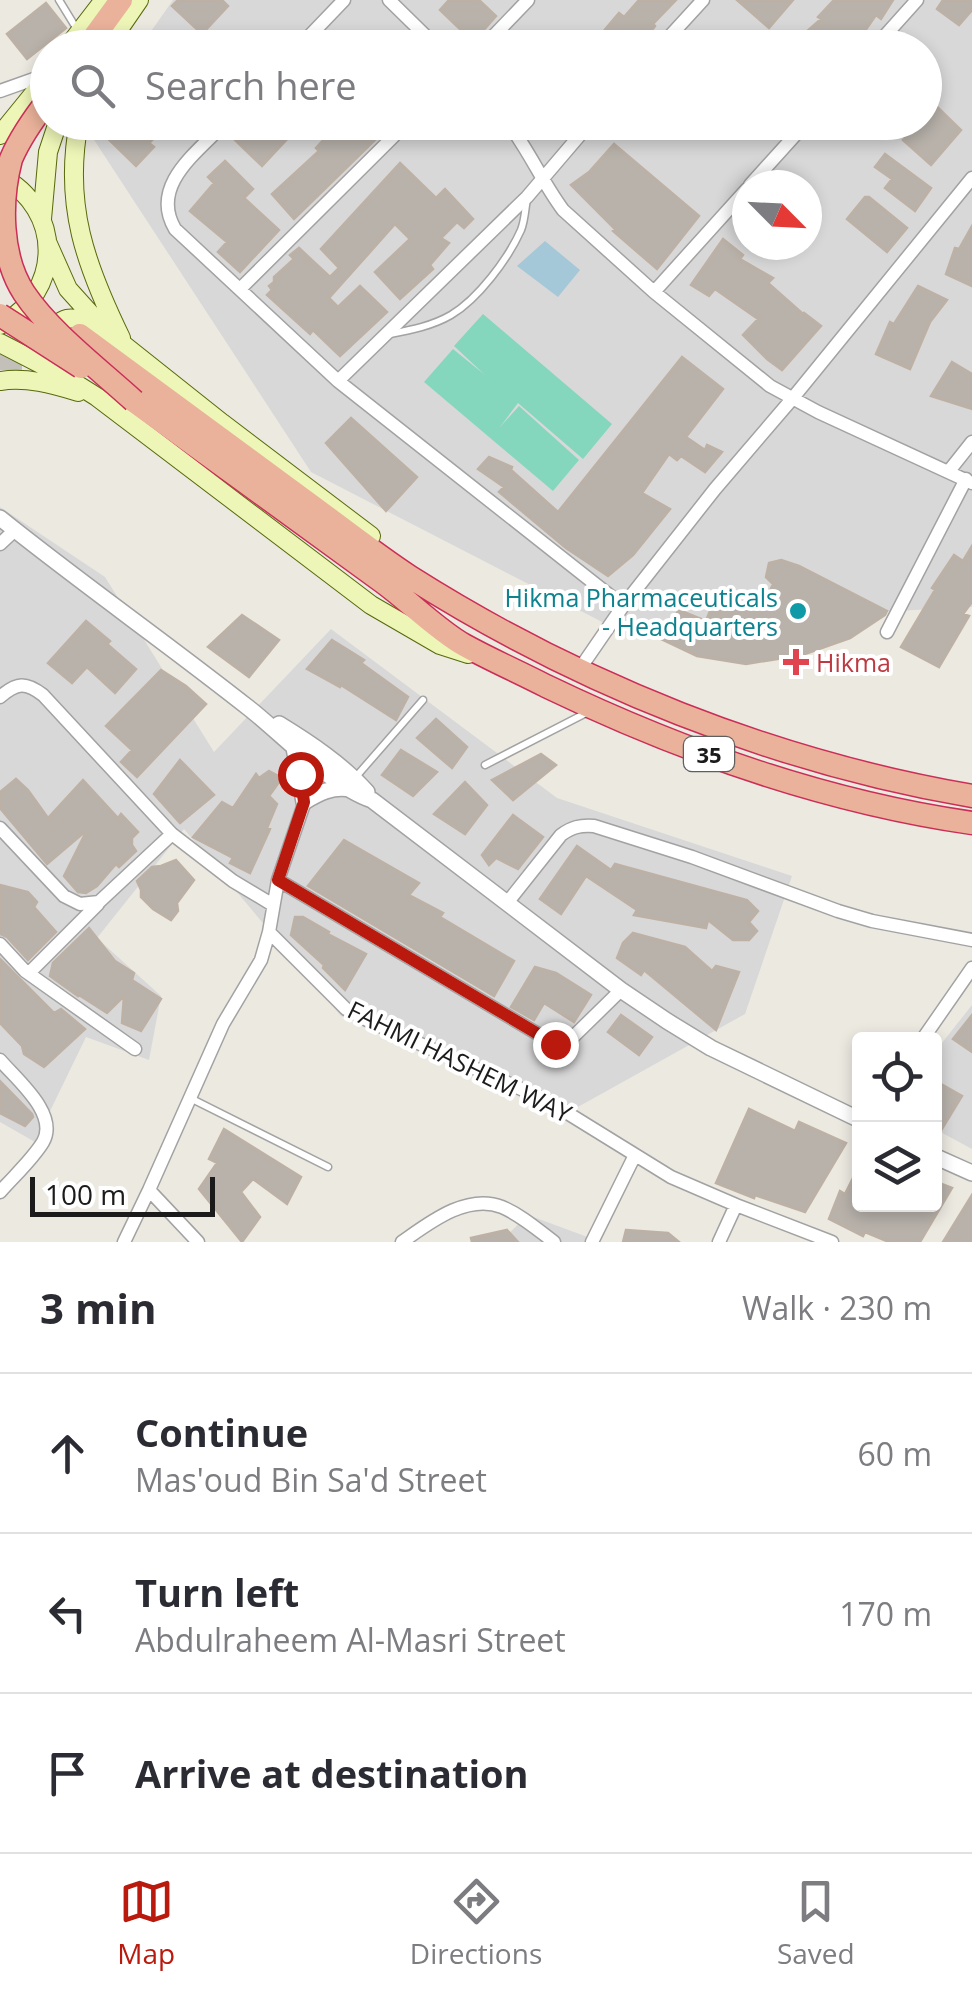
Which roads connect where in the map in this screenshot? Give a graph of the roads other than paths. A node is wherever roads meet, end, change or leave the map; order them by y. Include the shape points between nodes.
1 (59, 0) edge
2 (104, 0) edge
3 (121, 0) edge
4 (139, 0) edge
5 (344, 0) edge
6 (390, 0) edge
7 (528, 0) edge
8 (702, 0) edge
9 (917, 0) edge
10 (80, 30) edge
11 (92, 30) edge
12 (97, 30) edge
13 (102, 30) edge
14 (315, 30) edge
15 (420, 30) edge
16 (499, 30) edge
17 (675, 30) edge
18 (890, 30) edge
19 (30, 81) edge
20 (0, 91) edge
21 (30, 98) edge
22 (30, 126) edge
23 (6, 128) edge
24 (43, 140) edge
25 (52, 140) edge
26 (77, 140) edge
27 (210, 140) edge
28 (390, 140) edge
29 (520, 140) edge
30 (576, 140) edge
31 (791, 140) edge
32 (764, 170) edge
33 (0, 176) edge
34 (972, 178) edge
35 (543, 180) junction
36 (527, 198) junction
37 (732, 206) edge
38 (42, 220) junction
39 (48, 244) junction
40 (240, 289) junction
41 (654, 292) junction
42 (0, 315) edge
43 (0, 326) edge
44 (105, 330) junction
45 (80, 335) dead end
46 (385, 336) junction
47 (0, 343) edge
48 (120, 360) junction
49 (0, 381) edge
50 (338, 381) junction
51 (78, 384) junction
52 (97, 397) junction
53 (792, 399) junction
54 (134, 401) junction
55 (972, 442) edge
56 (949, 471) junction
57 (969, 481) edge
58 (0, 518) edge
59 (15, 530) junction
60 (0, 544) edge
61 (623, 606) junction
62 (887, 632) dead end
63 (496, 661) junction
64 (578, 670) junction
65 (0, 697) edge
66 (422, 700) dead end
67 (594, 709) junction
68 (256, 713) junction
69 (294, 748) junction
70 (320, 759) junction
71 (485, 764) dead end
72 (352, 784) junction
73 (972, 796) edge
74 (304, 802) junction
75 (972, 823) edge
76 (0, 828) edge
77 (172, 834) junction
78 (278, 880) junction
79 (99, 902) junction
80 (507, 903) junction
81 (273, 905) junction
82 (269, 932) junction
83 (972, 940) edge
84 (0, 944) edge
85 (30, 973) junction
86 (969, 978) edge
87 (621, 990) junction
88 (928, 1032) edge
89 (135, 1049) dead end
90 (0, 1060) edge
91 (189, 1098) junction
92 (852, 1116) edge
93 (635, 1155) junction
94 (942, 1160) edge
95 (328, 1167) dead end
96 (972, 1173) edge
97 (150, 1190) junction
98 (0, 1192) edge
99 (736, 1205) junction
100 (124, 1242) edge
101 (198, 1242) edge
102 (402, 1242) edge
103 (554, 1242) edge
104 (592, 1242) edge
105 (720, 1242) edge
106 (832, 1242) edge

1 - 10 lane
2 - 11 main road
3 - 12 highway
4 - 13 main road
5 - 14 street
6 - 15 street
7 - 16 street
8 - 17 street
9 - 18 street
19 - 20 street
21 - 23 main road
22 - 54 highway, bridge via 6,177 6,252 33,304
23 - 24 main road via 17,152 29,153
25 - 38 main road
26 - 48 main road via 76,218
27 - 40 street via 172,181 168,216
28 - 40 street
29 - 35 street
30 - 35 street
31 - 32 street
33 - 38 main road via 29,198
34 - 53 street
35 - 36 street
35 - 41 street via 562,210
36 - 46 street
36 - 46 lane via 520,232 472,300 423,328
37 - 41 street
38 - 39 main road
39 - 43 main road via 38,288
39 - 44 main road via 68,289
40 - 50 street
41 - 53 street
42 - 54 highway, 35, bridge
44 - 48 main road
44 - 51 main road via 69,318 50,335 50,354
45 - 48 highway, 35
46 - 50 street
47 - 51 main road
48 - 64 highway, 35 via 406,574
49 - 52 main road via 50,383
50 - 61 street
51 - 52 main road
52 - 63 main road via 371,605 440,645
53 - 56 street
53 - 61 street
54 - 63 highway, 35 via 460,643
55 - 56 street
56 - 57 street
57 - 62 street
58 - 59 street
59 - 60 street
59 - 68 street
61 - 64 street
63 - 67 highway, 35
64 - 73 highway, 35 via 766,744
65 - 77 street via 22,685 44,695
66 - 72 lane
67 - 71 lane
67 - 75 highway, 35 via 838,796
68 - 69 street
68 - 70 street
69 - 70 street
69 - 74 street
70 - 72 street
70 - 74 street
72 - 74 street
72 - 80 street
74 - 78 street
76 - 79 street via 64,896 80,904
77 - 79 street
77 - 81 street
78 - 81 street
78 - 87 street via 555,1044 565,1044
79 - 85 street
80 - 83 street via 561,835 594,826 838,911
80 - 87 street
81 - 82 street
82 - 91 street
82 - 93 street, FAHMI HASHEM WAY via 346,1009 548,1101
84 - 85 street
85 - 89 street
86 - 88 street
87 - 92 street via 711,1048
90 - 98 street via 44,1112 47,1127
91 - 95 lane
91 - 97 street
93 - 99 street, FAHMI HASHEM WAY
93 - 104 street
94 - 96 street
97 - 100 street
97 - 101 street
99 - 105 street
99 - 106 street, FAHMI HASHEM WAY
102 - 103 street via 449,1212 482,1202 512,1212

